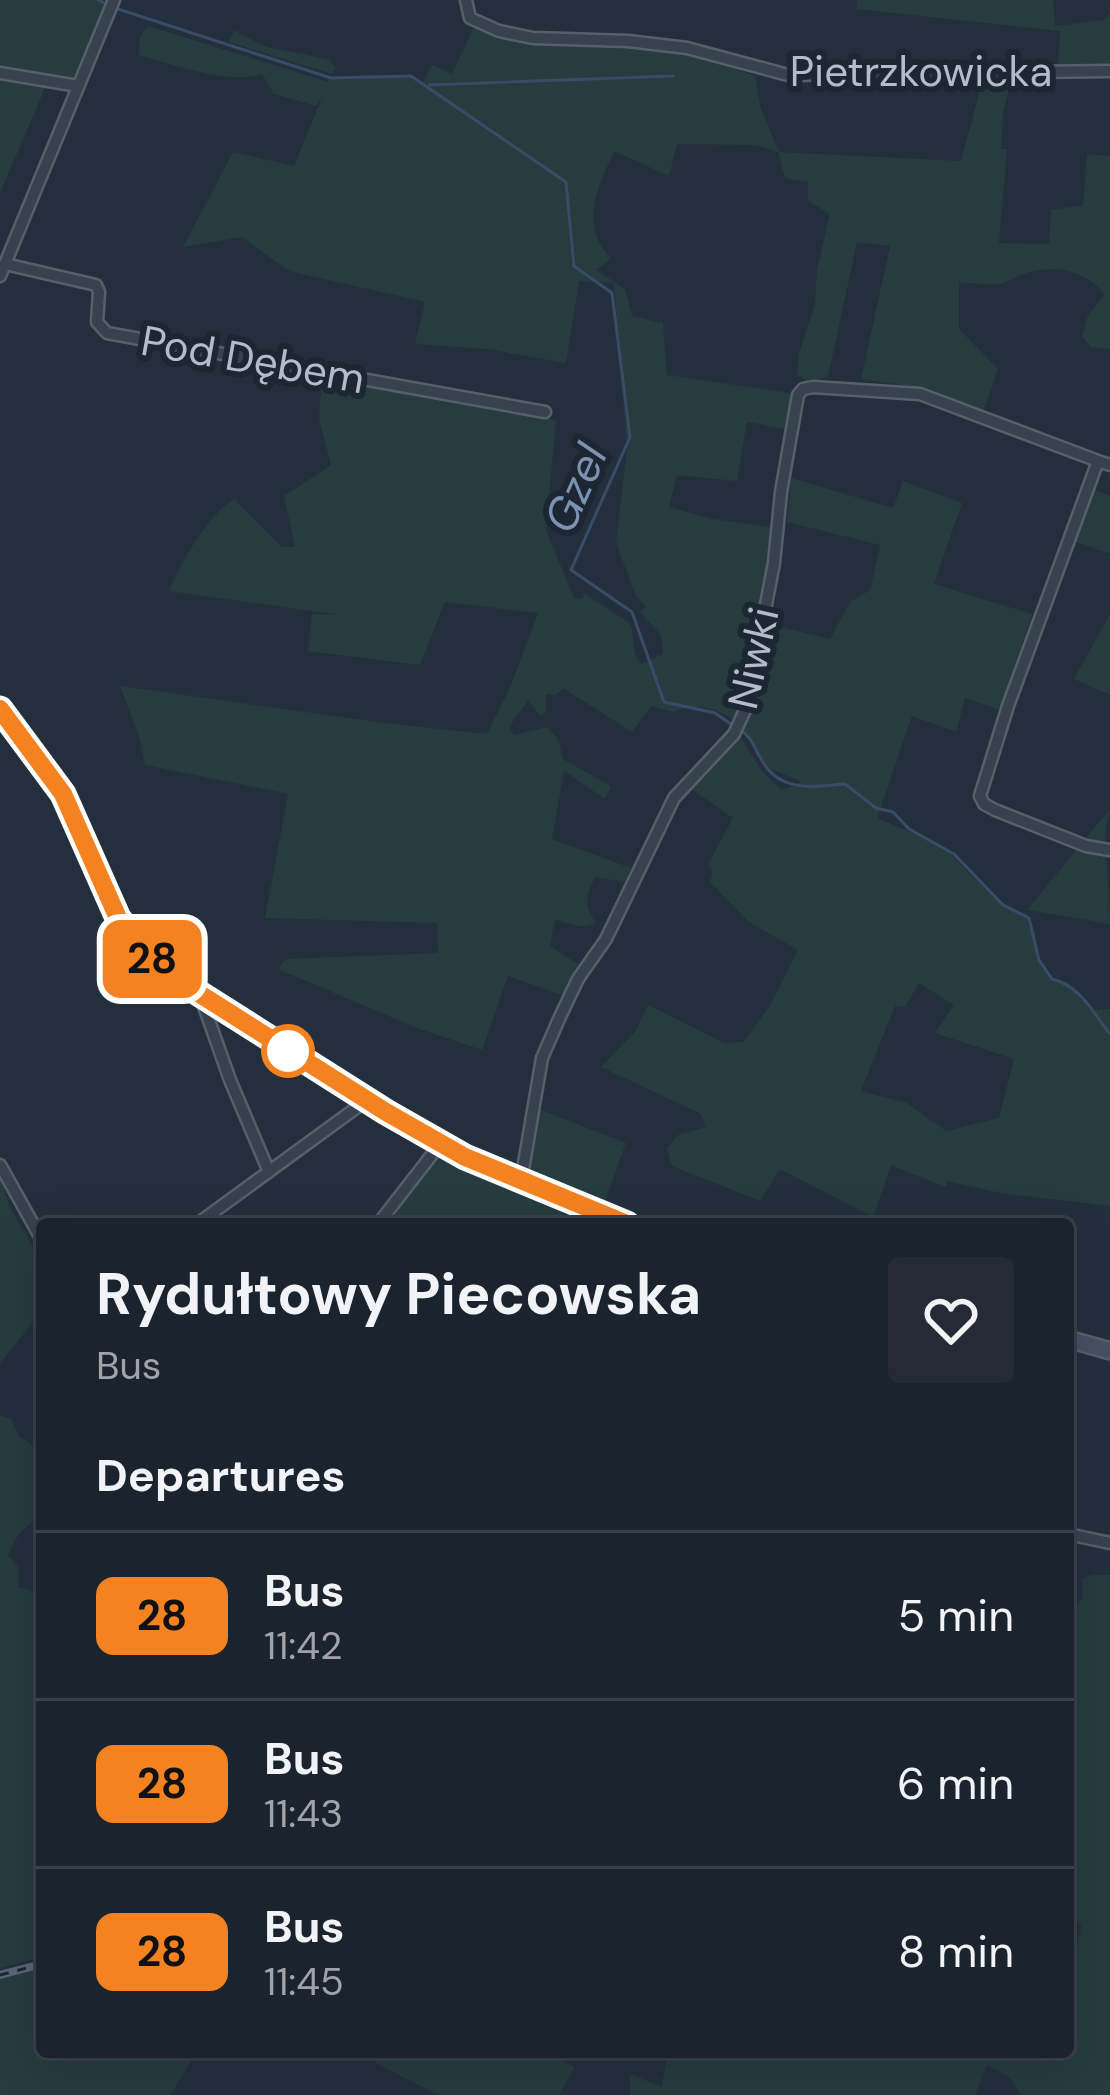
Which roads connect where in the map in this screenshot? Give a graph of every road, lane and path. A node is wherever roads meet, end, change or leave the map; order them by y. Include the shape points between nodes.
1 (114, 0) edge
2 (466, 0) edge
3 (1110, 71) edge
4 (0, 73) edge
5 (78, 86) junction
6 (3, 270) edge
7 (545, 412) dead end
8 (1104, 463) edge
9 (0, 710) edge
10 (1110, 850) edge
11 (201, 998) junction
12 (367, 1100) junction
13 (441, 1143) junction
14 (0, 1166) edge
15 (269, 1172) junction
16 (521, 1181) junction
17 (205, 1218) edge
18 (383, 1218) edge
19 (612, 1218) edge
20 (36, 1229) edge
21 (1074, 1341) edge
22 (1110, 1351) edge
23 (1074, 1535) edge
24 (1110, 1543) edge

1 - 5 street
2 - 3 street, Pietrzkowicka via 470,18 499,31 687,47 788,75
4 - 5 street
5 - 6 street
6 - 7 street, Pod Dębem via 96,284 97,322 107,332
8 - 10 street, Niwki via 980,796 995,810
8 - 16 street, Niwki via 920,394 803,389 767,608 737,729 674,798 578,979 542,1058
9 - 11 street via 63,794 118,918
11 - 12 street
11 - 15 street
12 - 13 street
12 - 15 street
13 - 16 street
13 - 18 street
14 - 20 street
15 - 17 street
16 - 19 street
21 - 22 street
23 - 24 street

